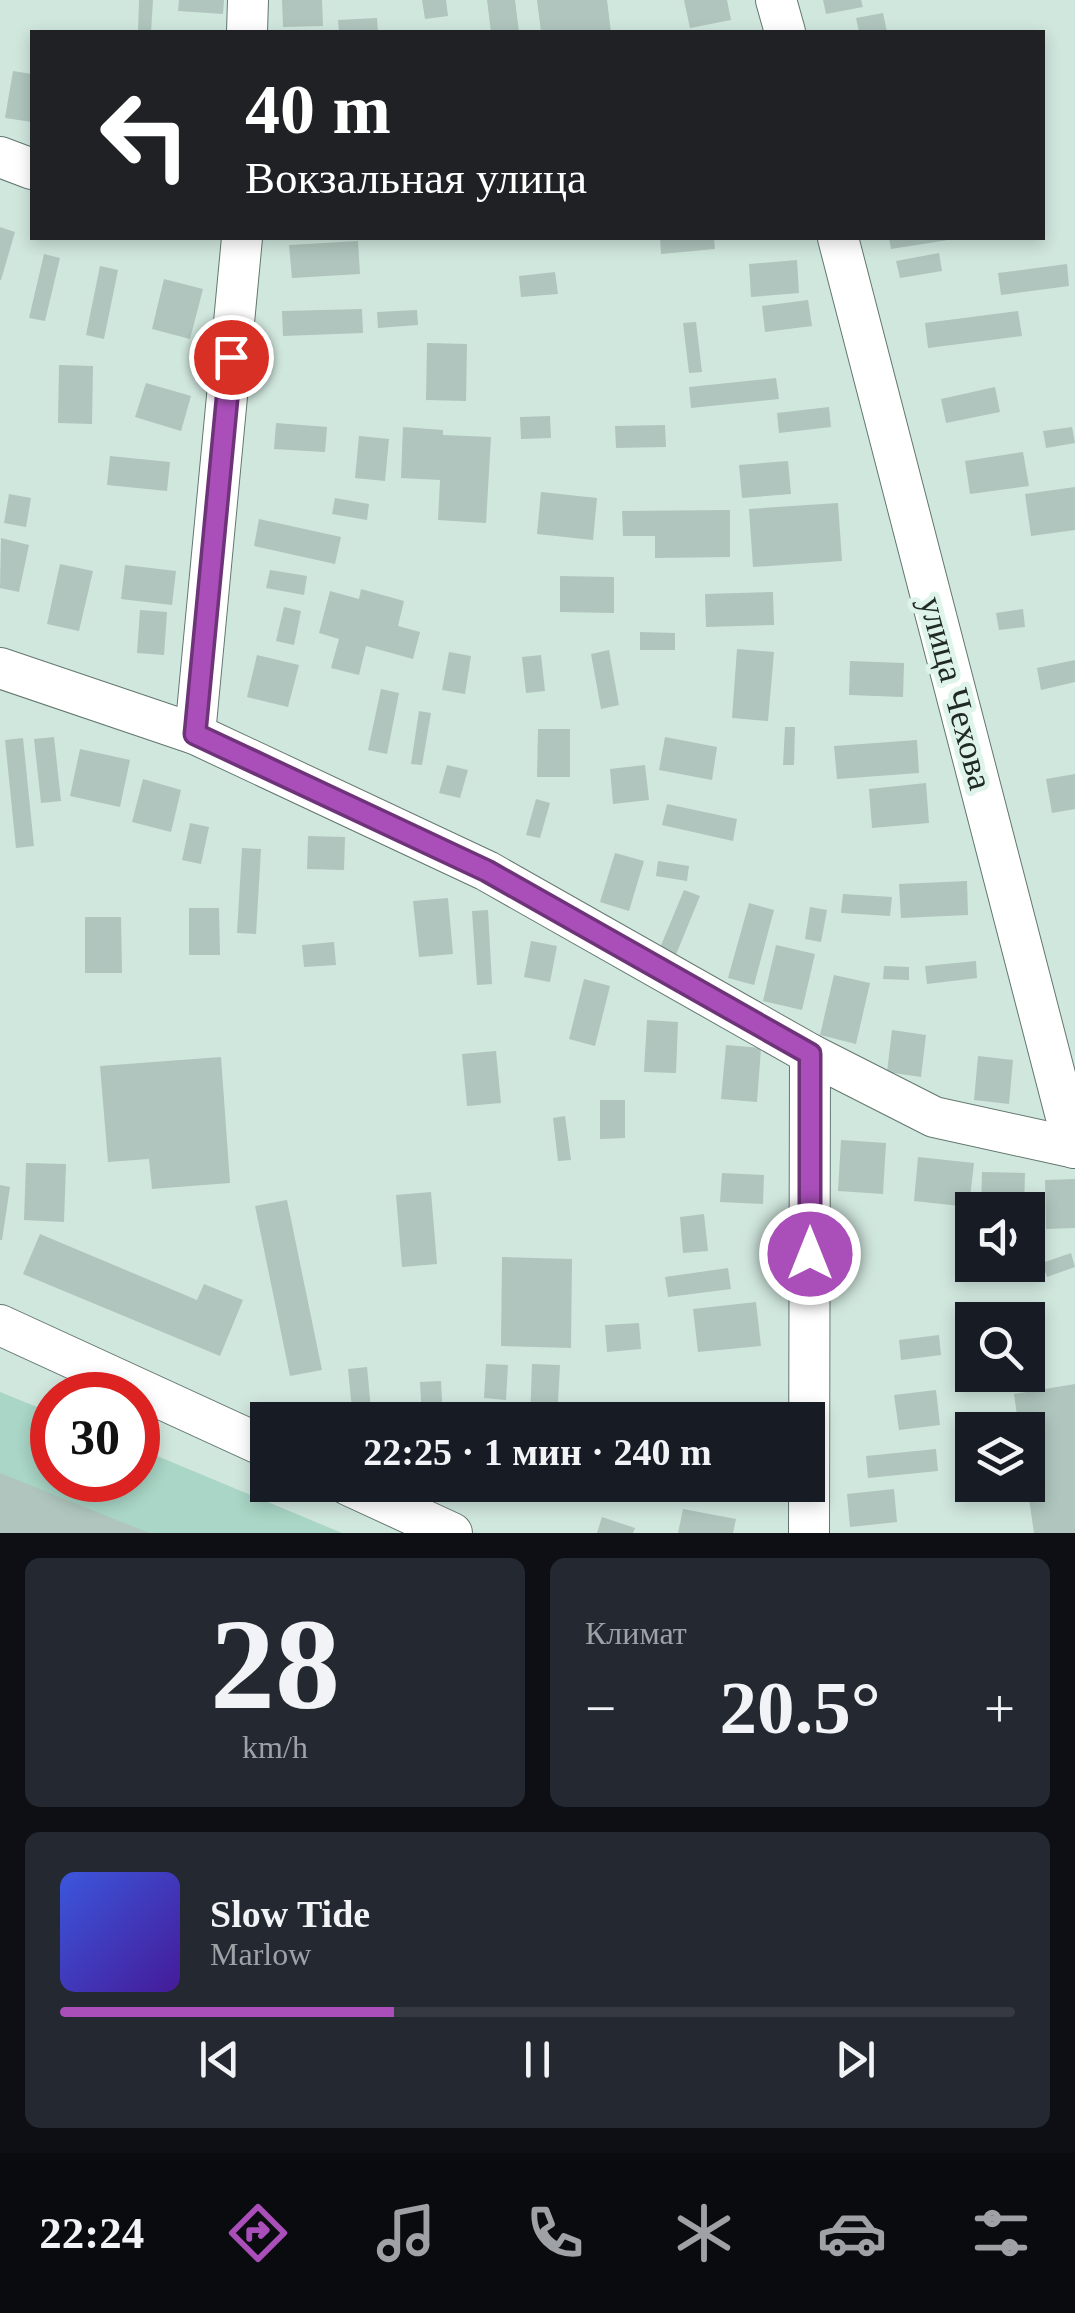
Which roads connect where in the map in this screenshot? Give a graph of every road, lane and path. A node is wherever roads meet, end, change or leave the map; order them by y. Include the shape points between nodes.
1 (248, 0) edge
2 (776, 0) edge
3 (247, 30) edge
4 (784, 30) edge
5 (0, 157) edge
6 (30, 168) edge
7 (236, 240) edge
8 (839, 240) edge
9 (0, 668) edge
10 (195, 734) junction
11 (810, 1054) junction
12 (1075, 1148) edge
13 (0, 1325) edge
14 (250, 1440) edge
15 (385, 1502) edge
16 (452, 1533) edge
17 (810, 1533) edge

1 - 3 street
2 - 4 street
5 - 6 street
7 - 10 street
8 - 12 street, улица Чехова
9 - 10 street
10 - 11 street via 487,871
11 - 12 street via 934,1117
11 - 17 street
13 - 14 street
15 - 16 street

